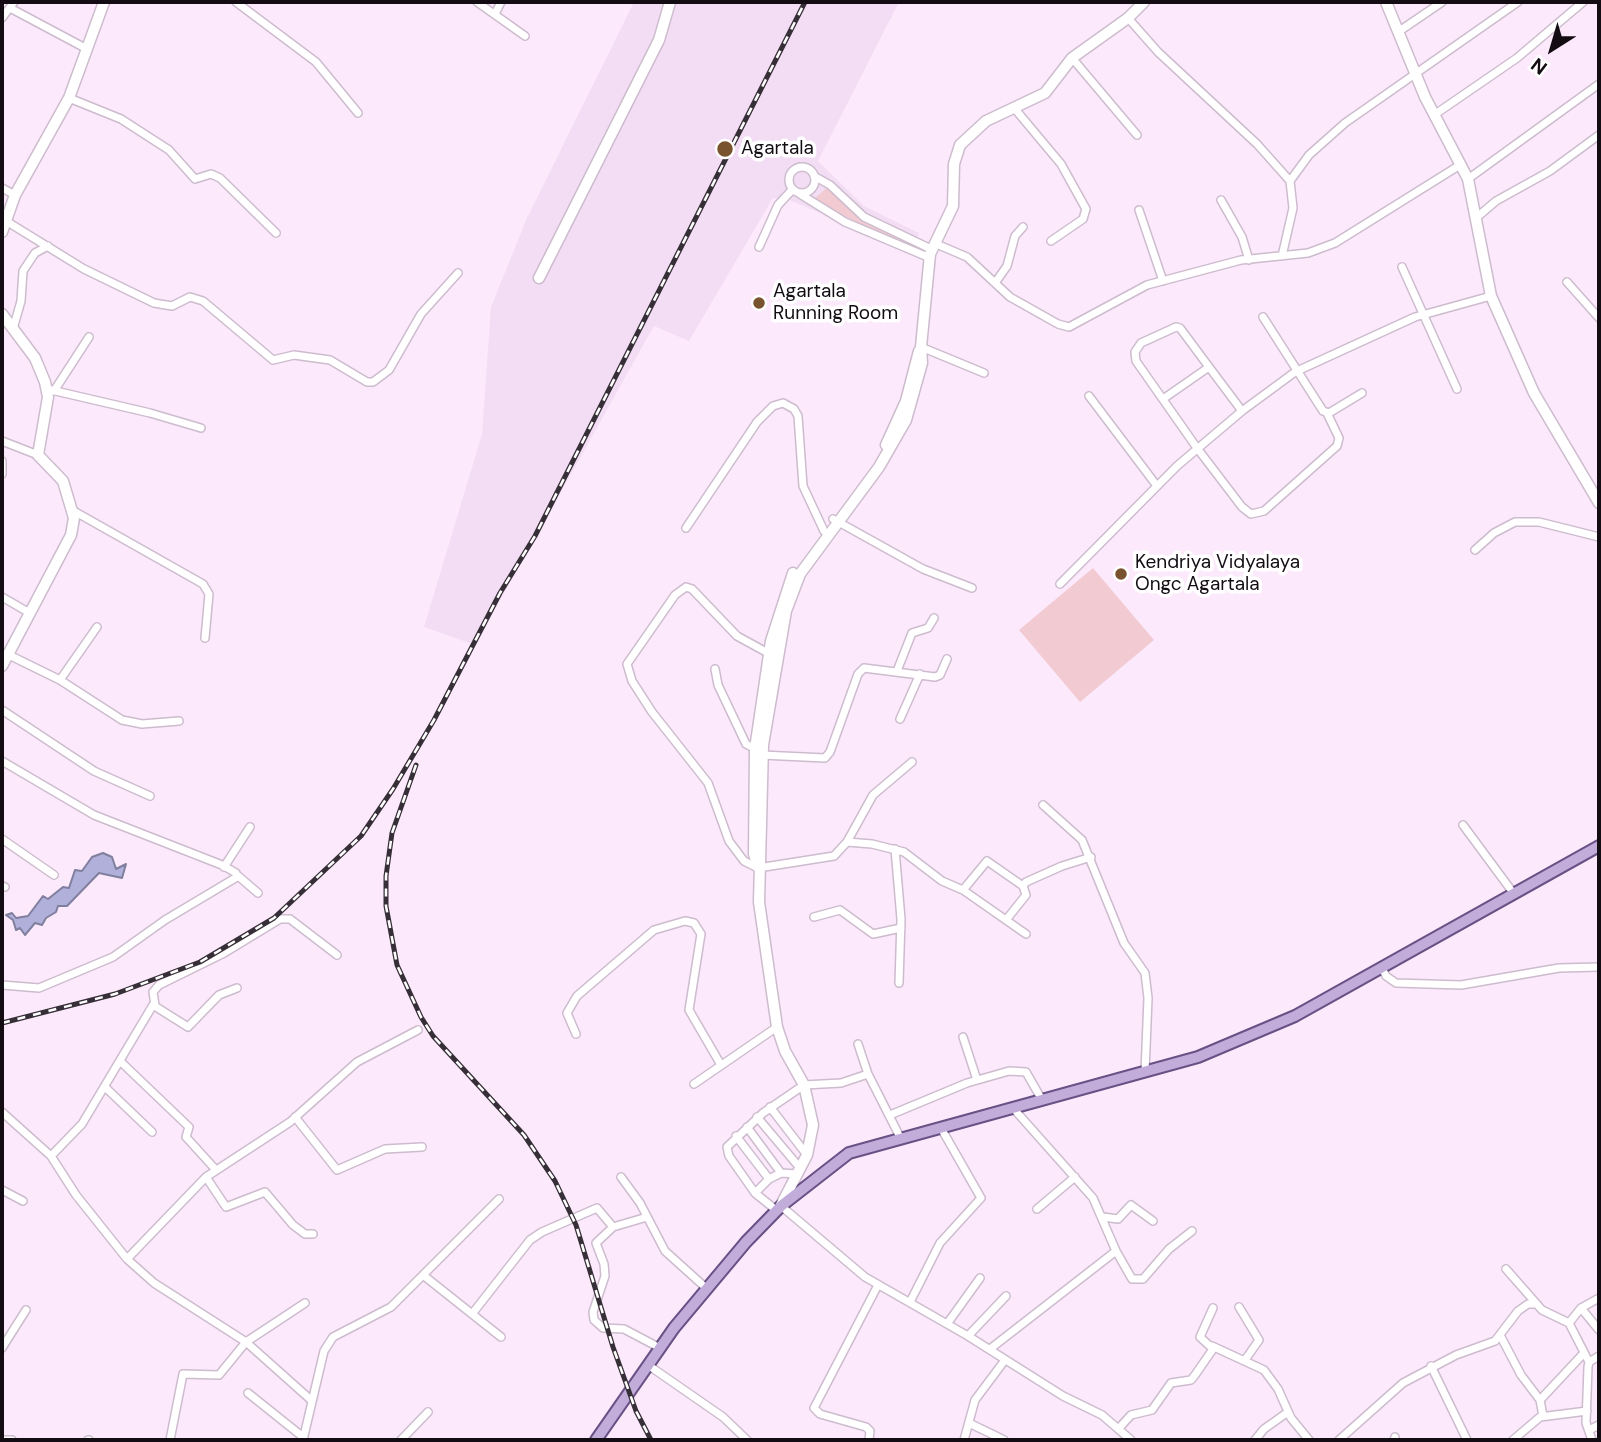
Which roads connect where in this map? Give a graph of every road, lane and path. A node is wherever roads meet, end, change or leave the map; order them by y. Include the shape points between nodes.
1 (104, 2) edge
2 (236, 2) edge
3 (477, 2) edge
4 (501, 2) edge
5 (670, 2) edge
6 (1144, 2) edge
7 (1386, 2) edge
8 (1442, 2) edge
9 (1518, 2) edge
10 (1583, 2) edge
11 (12, 5) edge
12 (495, 14) junction
13 (2, 19) edge
14 (1128, 19) junction
15 (1398, 32) junction
16 (525, 36) dead end
17 (87, 49) junction
18 (1072, 58) junction
19 (1414, 72) junction
20 (1599, 84) edge
21 (69, 98) junction
22 (1015, 109) junction
23 (358, 113) dead end
24 (1434, 116) junction
25 (1137, 135) dead end
26 (1599, 135) edge
27 (1460, 165) junction
28 (814, 176) junction
29 (1468, 179) junction
30 (1290, 181) junction
31 (2, 188) edge
32 (792, 190) junction
33 (800, 194) junction
34 (15, 195) junction
35 (1221, 200) dead end
36 (1139, 210) dead end
37 (1476, 218) junction
38 (4, 226) edge
39 (1023, 227) dead end
40 (276, 233) dead end
41 (1051, 241) dead end
42 (48, 246) junction
43 (759, 247) dead end
44 (932, 250) junction
45 (1282, 256) junction
46 (1250, 260) junction
47 (1402, 267) dead end
48 (458, 273) dead end
49 (539, 278) dead end
50 (1163, 281) junction
51 (1567, 282) dead end
52 (995, 283) junction
53 (1491, 296) junction
54 (2, 314) edge
55 (1423, 315) junction
56 (1264, 317) dead end
57 (1599, 318) edge
58 (13, 329) junction
59 (89, 337) dead end
60 (921, 347) junction
61 (1209, 367) junction
62 (1296, 372) junction
63 (984, 373) dead end
64 (1457, 389) dead end
65 (51, 390) junction
66 (1362, 393) dead end
67 (1089, 396) dead end
68 (1163, 399) junction
69 (1242, 411) junction
70 (1327, 413) junction
71 (201, 428) dead end
72 (2, 441) edge
73 (1197, 448) junction
74 (38, 455) junction
75 (2, 461) edge
76 (2, 474) edge
77 (1157, 486) junction
78 (1599, 503) edge
79 (72, 509) junction
80 (836, 521) junction
81 (686, 528) dead end
82 (824, 531) junction
83 (1599, 537) edge
84 (1475, 550) dead end
85 (1060, 584) dead end
86 (972, 588) dead end
87 (2, 597) edge
88 (28, 612) junction
89 (934, 618) dead end
90 (97, 627) dead end
91 (205, 638) dead end
92 (774, 642) junction
93 (768, 653) junction
94 (7, 654) junction
95 (947, 659) dead end
96 (2, 666) edge
97 (715, 670) dead end
98 (897, 671) junction
99 (920, 674) junction
100 (60, 680) junction
101 (2, 710) edge
102 (900, 719) dead end
103 (179, 722) dead end
104 (759, 748) junction
105 (2, 761) edge
106 (912, 762) dead end
107 (150, 796) dead end
108 (1043, 805) dead end
109 (1463, 825) dead end
110 (250, 827) dead end
111 (2, 839) edge
112 (847, 842) junction
113 (1599, 846) edge
114 (895, 849) junction
115 (1091, 857) junction
116 (224, 867) junction
117 (758, 868) junction
118 (54, 875) dead end
119 (237, 875) junction
120 (1023, 886) junction
121 (963, 890) junction
122 (258, 893) dead end
123 (1514, 894) junction
124 (814, 917) dead end
125 (1006, 920) junction
126 (901, 928) junction
127 (1026, 934) dead end
128 (337, 955) dead end
129 (1599, 967) edge
130 (1382, 968) junction
131 (899, 983) dead end
132 (2, 985) edge
133 (237, 988) dead end
134 (155, 1005) junction
135 (778, 1027) junction
136 (418, 1030) dead end
137 (576, 1034) dead end
138 (963, 1037) dead end
139 (858, 1044) dead end
140 (120, 1061) junction
141 (721, 1065) junction
142 (1145, 1072) junction
143 (868, 1074) junction
144 (977, 1080) junction
145 (694, 1084) dead end
146 (804, 1085) junction
147 (106, 1088) junction
148 (1042, 1100) junction
149 (770, 1107) junction
150 (1013, 1108) junction
151 (2, 1112) edge
152 (890, 1115) junction
153 (295, 1117) junction
154 (758, 1118) junction
155 (747, 1127) junction
156 (941, 1128) junction
157 (152, 1132) dead end
158 (736, 1136) junction
159 (901, 1139) junction
160 (422, 1147) dead end
161 (807, 1155) junction
162 (51, 1156) junction
163 (216, 1170) junction
164 (798, 1171) junction
165 (781, 1173) junction
166 (206, 1177) junction
167 (621, 1177) dead end
168 (1075, 1177) junction
169 (769, 1179) junction
170 (2, 1190) edge
171 (755, 1192) junction
172 (499, 1199) dead end
173 (23, 1201) dead end
174 (779, 1208) junction
175 (1037, 1209) dead end
176 (647, 1217) junction
177 (1103, 1217) junction
178 (1153, 1222) dead end
179 (613, 1227) junction
180 (1192, 1231) dead end
181 (313, 1234) dead end
182 (1116, 1251) junction
183 (127, 1259) junction
184 (1506, 1269) dead end
185 (423, 1275) junction
186 (981, 1279) dead end
187 (878, 1285) junction
188 (706, 1288) junction
189 (1006, 1296) dead end
190 (1599, 1298) edge
191 (909, 1302) junction
192 (305, 1303) dead end
193 (1535, 1304) junction
194 (1239, 1307) dead end
195 (1213, 1308) dead end
196 (1581, 1308) junction
197 (26, 1310) dead end
198 (472, 1314) junction
199 (947, 1324) junction
200 (1569, 1324) junction
201 (1599, 1330) edge
202 (1500, 1335) junction
203 (968, 1336) junction
204 (501, 1337) dead end
205 (246, 1342) junction
206 (1212, 1346) junction
207 (2, 1348) edge
208 (660, 1348) junction
209 (990, 1349) junction
210 (1584, 1353) junction
211 (1599, 1356) edge
212 (1005, 1360) junction
213 (1245, 1360) junction
214 (1590, 1362) junction
215 (648, 1365) junction
216 (1431, 1366) junction
217 (248, 1394) dead end
218 (1540, 1399) junction
219 (310, 1400) junction
220 (1587, 1411) junction
221 (428, 1412) dead end
222 (1288, 1412) junction
223 (1543, 1416) junction
224 (971, 1424) junction
225 (1599, 1425) edge
226 (1120, 1427) junction
227 (1589, 1430) junction
228 (303, 1439) edge
229 (3, 1440) edge
230 (12, 1440) edge
231 (170, 1440) edge
232 (401, 1440) edge
233 (596, 1440) edge
234 (747, 1440) edge
235 (869, 1440) edge
236 (964, 1440) edge
237 (1004, 1440) edge
238 (1131, 1440) edge
239 (1255, 1440) edge
240 (1309, 1440) edge
241 (1339, 1440) edge
242 (1467, 1440) edge
243 (1513, 1440) edge
244 (1592, 1440) edge

1 - 17 street
2 - 23 street via 316,62
3 - 12 street
4 - 12 street
5 - 49 street via 659,40
6 - 14 street
7 - 15 street
8 - 15 street
9 - 19 street
10 - 24 street via 1517,58
11 - 13 street
11 - 17 street
12 - 16 street
14 - 18 street
14 - 30 street
15 - 19 street
17 - 21 street
18 - 22 street via 1045,93
18 - 25 street
19 - 24 street
19 - 30 street via 1317,147
20 - 29 street
21 - 34 street
21 - 40 street via 121,119 169,150 195,179 211,174 220,178
22 - 41 street via 1061,164 1086,209 1083,219
22 - 44 street via 986,121 960,145 954,164 953,206
24 - 27 street
26 - 37 street
27 - 29 street
27 - 45 street via 1335,243
28 - 32 street via 805,167 793,170 788,181
28 - 33 street via 812,189
28 - 44 street via 830,184 864,217
29 - 37 street
30 - 45 street via 1293,208
31 - 34 street
32 - 33 street
32 - 43 street via 778,205
33 - 44 street via 845,222
34 - 38 street
35 - 46 street
36 - 50 street
37 - 53 street
38 - 42 street
39 - 52 street
42 - 48 street via 84,269 162,306 190,297 203,301 273,360 294,355 330,360 367,382 388,370 421,314
42 - 58 street via 35,253 23,271
44 - 52 street via 967,257
44 - 60 street
45 - 46 street
46 - 50 street
47 - 55 street
50 - 52 street via 1128,293 1069,327 1010,297
51 - 57 street
53 - 55 street
53 - 78 street via 1534,393
54 - 58 street
55 - 62 street
55 - 64 street
56 - 62 street
58 - 65 street
59 - 65 street
60 - 63 street
60 - 80 street via 918,384 906,420 889,453
61 - 68 street
61 - 68 street via 1180,328 1165,330 1141,343 1136,361
61 - 69 street
62 - 69 street
62 - 70 street
65 - 71 street
65 - 74 street
66 - 70 street
67 - 77 street
68 - 73 street
69 - 73 street
70 - 73 street via 1339,438 1337,446 1258,514 1242,507
72 - 74 street
73 - 77 street
74 - 79 street via 63,481
75 - 76 street
77 - 85 street
79 - 88 street via 71,535
79 - 91 street via 203,584 209,594
80 - 82 street
80 - 86 street via 923,569
80 - 92 street via 796,583
81 - 82 street via 757,422 783,403 798,416 803,486
82 - 92 street via 789,581
83 - 84 street via 1539,522 1516,522
87 - 88 street
88 - 94 street
89 - 98 street via 928,628 912,632
90 - 100 street
92 - 93 street
92 - 104 street
93 - 104 street
93 - 117 street via 728,628 686,587 653,625 627,670 652,712 708,783 735,853
94 - 96 street
94 - 100 street
95 - 99 street via 940,675
97 - 104 street via 746,744
98 - 99 street
98 - 104 street via 868,667 860,671 825,758
99 - 102 street
100 - 103 street via 122,720
101 - 107 street via 94,771
104 - 117 street via 762,854
105 - 116 street via 94,815
106 - 112 street via 873,795
108 - 115 street via 1073,829
109 - 123 street
110 - 116 street
111 - 118 street
112 - 114 street
112 - 117 street via 825,860
113 - 123 main road
114 - 121 street
114 - 126 street
115 - 120 street via 1052,869
115 - 142 street via 1124,943 1147,980
116 - 119 street
117 - 135 street via 760,924
119 - 122 street
119 - 132 street via 236,880 165,920 113,957 39,988
120 - 121 street via 987,861
120 - 125 street via 1026,895
121 - 125 street
123 - 130 main road
124 - 126 street via 839,909 873,934
125 - 127 street
126 - 131 street
128 - 134 street via 290,919 280,919 225,953 159,985 153,992
129 - 130 street via 1559,968 1461,985 1396,983
130 - 142 main road via 1295,1016 1198,1057
133 - 134 street via 219,995 188,1027
134 - 140 street
135 - 141 street
135 - 146 street
136 - 153 street via 357,1062
137 - 141 street via 567,1013 576,996 654,930 685,921 694,923 701,934 689,1010
138 - 144 street
139 - 143 street
140 - 147 street
140 - 163 street via 189,1127 186,1137
141 - 145 street
142 - 148 main road
143 - 146 street via 841,1083
143 - 152 street
144 - 148 street via 1025,1071
144 - 152 street
146 - 149 street
146 - 161 street via 813,1125
147 - 157 street
147 - 162 street via 82,1124
148 - 150 main road
149 - 154 street
149 - 161 street
150 - 156 main road
150 - 168 street
151 - 162 street
152 - 159 street
153 - 160 street via 337,1170 385,1149
153 - 163 street
154 - 155 street
154 - 164 street
155 - 158 street
155 - 165 street
156 - 159 main road
156 - 191 street via 981,1198 940,1243
158 - 169 street
158 - 171 street via 727,1150
159 - 174 main road via 849,1153
161 - 164 street
162 - 183 street
163 - 166 street
164 - 165 street
164 - 174 street
165 - 169 street
166 - 181 street via 226,1207 265,1192 293,1225
166 - 183 street
167 - 176 street
168 - 175 street
168 - 177 street
169 - 171 street
170 - 173 street
171 - 174 street
172 - 185 street
174 - 187 street
174 - 188 main road
176 - 179 street
176 - 188 street via 667,1253
177 - 178 street via 1118,1219 1131,1205
177 - 182 street
179 - 198 street via 597,1208 538,1234
179 - 208 street via 596,1243 605,1276 594,1320 603,1328 624,1329
180 - 182 street via 1139,1280 1129,1277
182 - 209 street
183 - 205 street via 154,1283
184 - 193 street
185 - 198 street
185 - 219 street via 391,1307 333,1337 324,1351
186 - 199 street
187 - 191 street
187 - 235 street via 814,1408 820,1414 866,1427
188 - 208 main road
189 - 203 street
190 - 196 street
191 - 199 street
192 - 205 street
193 - 200 street
193 - 202 street via 1518,1311
194 - 213 street via 1259,1340
195 - 206 street via 1200,1337
196 - 200 street
196 - 201 street
197 - 207 street
198 - 204 street
199 - 203 street
200 - 210 street
202 - 216 street via 1490,1344
202 - 218 street
203 - 209 street
205 - 219 street
205 - 231 street via 218,1376 183,1374
206 - 213 street
206 - 226 street via 1191,1380 1171,1383 1152,1410 1130,1415
208 - 215 main road
209 - 212 street
210 - 214 street
210 - 218 street
211 - 214 street
212 - 224 street via 975,1400
212 - 226 street
213 - 222 street via 1270,1377
214 - 220 street
215 - 233 main road
215 - 234 street via 723,1417
216 - 241 street via 1394,1391
216 - 242 street
217 - 228 street
218 - 223 street
219 - 228 street
220 - 223 street
220 - 227 street
221 - 232 street
222 - 239 street
222 - 240 street
223 - 243 street
224 - 236 street
224 - 237 street
225 - 227 street
226 - 238 street
227 - 244 street
229 - 230 street

